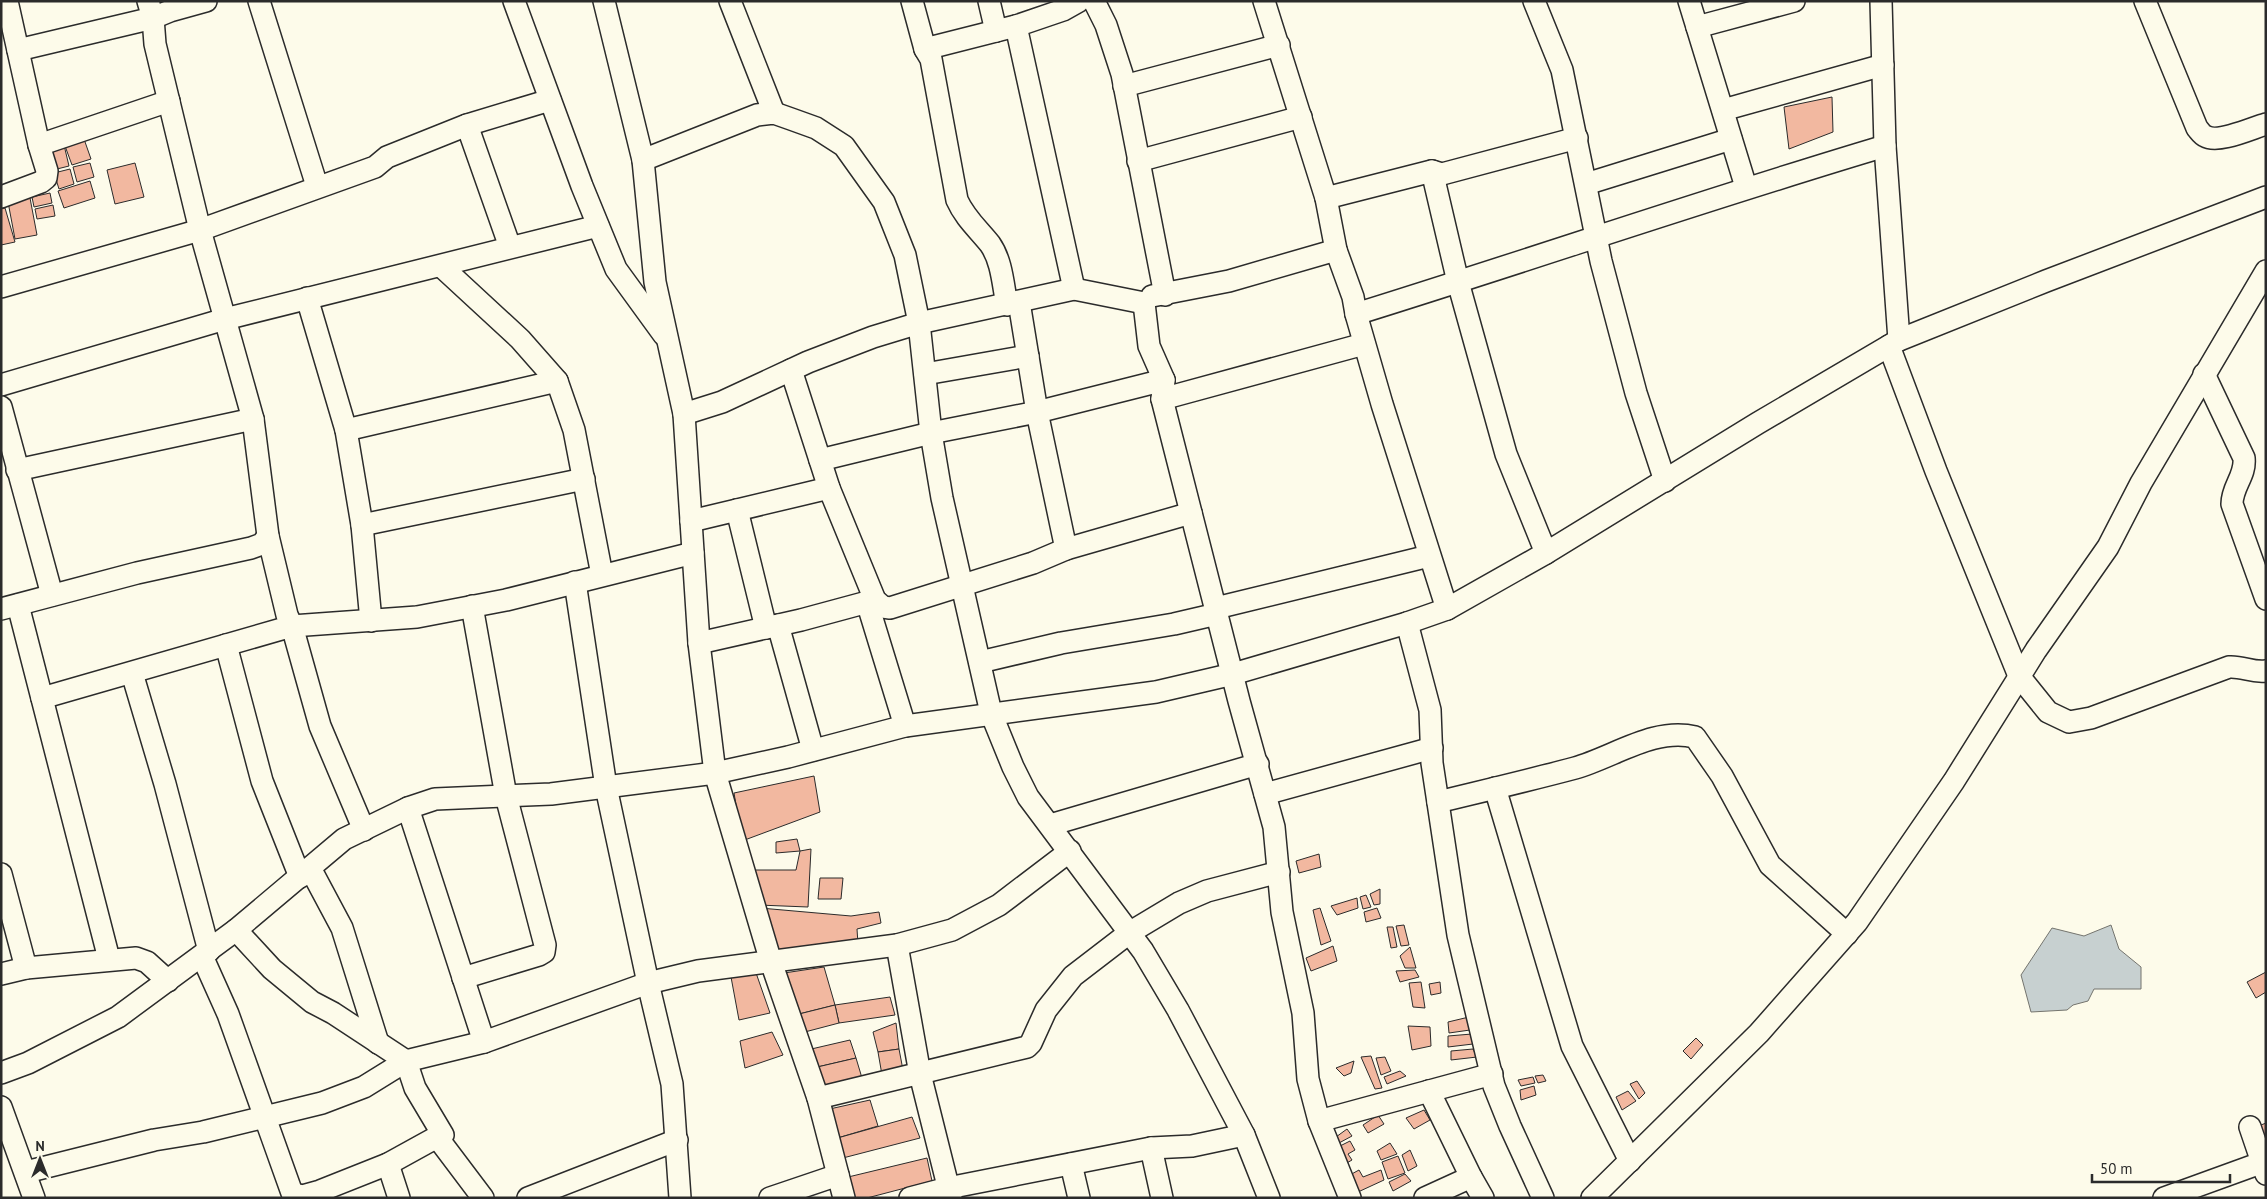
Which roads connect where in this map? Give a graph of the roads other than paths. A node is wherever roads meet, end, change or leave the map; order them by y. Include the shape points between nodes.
1 (7, 1) edge
2 (206, 1) edge
3 (259, 1) edge
4 (514, 1) edge
5 (604, 1) edge
6 (730, 1) edge
7 (912, 1) edge
8 (989, 1) edge
9 (1079, 1) edge
10 (1094, 1) edge
11 (1264, 1) edge
12 (1534, 1) edge
13 (1689, 1) edge
14 (1794, 1) edge
15 (1882, 1) edge
16 (2145, 1) edge
17 (150, 10) edge
18 (1697, 27) junction
19 (1006, 28) junction
20 (1279, 45) junction
21 (925, 49) junction
22 (18, 50) junction
23 (1883, 65) junction
24 (1124, 86) junction
25 (550, 100) junction
26 (169, 101) junction
27 (1722, 110) junction
28 (774, 113) junction
29 (1301, 116) junction
30 (2266, 124) edge
31 (467, 125) junction
32 (1577, 138) junction
33 (1731, 138) junction
34 (40, 145) junction
35 (1885, 146) junction
36 (643, 160) junction
37 (1138, 161) junction
38 (1432, 172) junction
39 (1586, 184) junction
40 (317, 186) junction
41 (1746, 187) junction
42 (1, 197) edge
43 (2266, 197) edge
44 (1326, 198) junction
45 (598, 226) junction
46 (200, 230) junction
47 (1597, 238) junction
48 (510, 248) junction
49 (1336, 250) junction
50 (441, 266) junction
51 (2266, 271) edge
52 (1458, 282) junction
53 (1, 287) edge
54 (1074, 289) junction
55 (1164, 294) junction
56 (307, 298) junction
57 (1144, 303) junction
58 (1013, 304) junction
59 (1356, 314) junction
60 (224, 319) junction
61 (919, 323) junction
62 (669, 342) junction
63 (1894, 343) junction
64 (1364, 344) junction
65 (1028, 356) junction
66 (791, 370) junction
67 (925, 374) junction
68 (2204, 374) junction
69 (557, 381) junction
70 (1, 385) edge
71 (1163, 390) junction
72 (1, 408) edge
73 (1037, 412) junction
74 (684, 414) junction
75 (253, 419) junction
76 (346, 430) junction
77 (931, 433) junction
78 (820, 460) junction
79 (17, 470) junction
80 (584, 479) junction
81 (1665, 481) junction
82 (830, 488) junction
83 (738, 510) junction
84 (1191, 513) junction
85 (691, 521) junction
86 (362, 525) junction
87 (268, 536) junction
88 (1066, 548) junction
89 (693, 553) junction
90 (1546, 553) junction
91 (1429, 556) junction
92 (602, 575) junction
93 (575, 582) junction
94 (963, 585) junction
95 (52, 595) junction
96 (2266, 599) edge
97 (871, 601) junction
98 (472, 606) junction
99 (10, 607) edge
100 (1447, 609) junction
101 (1217, 611) junction
102 (371, 621) junction
103 (1407, 623) junction
104 (292, 626) junction
105 (772, 626) junction
106 (699, 643) junction
107 (226, 645) junction
108 (980, 662) junction
109 (2266, 671) edge
110 (132, 673) junction
111 (1233, 674) junction
112 (2019, 676) junction
113 (42, 698) junction
114 (991, 713) junction
115 (905, 726) junction
116 (1432, 748) junction
117 (813, 750) junction
118 (1258, 764) junction
119 (715, 773) junction
120 (606, 787) junction
121 (1495, 788) junction
122 (1265, 794) junction
123 (506, 796) junction
124 (1438, 802) junction
125 (408, 808) junction
126 (1050, 825) junction
127 (364, 830) junction
128 (1070, 851) junction
129 (305, 872) junction
130 (1279, 872) junction
131 (1, 874) edge
132 (7, 916) edge
133 (236, 930) junction
134 (1129, 933) junction
135 (1847, 934) junction
136 (897, 945) junction
137 (206, 953) junction
138 (110, 959) junction
139 (771, 962) junction
140 (26, 968) junction
141 (1, 974) edge
142 (463, 978) junction
143 (168, 981) junction
144 (648, 983) junction
145 (484, 1042) junction
146 (378, 1043) junction
147 (406, 1060) junction
148 (1, 1073) edge
149 (920, 1074) junction
150 (1492, 1074) junction
151 (1429, 1091) junction
152 (818, 1098) junction
153 (1, 1107) edge
154 (264, 1117) junction
155 (1319, 1121) junction
156 (2250, 1127) dead end
157 (1244, 1135) junction
158 (437, 1137) junction
159 (677, 1140) junction
160 (1151, 1148) junction
161 (1630, 1161) junction
162 (388, 1164) junction
163 (1071, 1164) junction
164 (2264, 1166) edge
165 (26, 1172) junction
166 (838, 1175) junction
167 (1471, 1177) junction
168 (950, 1193) edge
169 (321, 1195) edge
170 (2172, 1197) edge
171 (34, 1198) edge
172 (399, 1198) edge
173 (483, 1198) edge
174 (528, 1198) edge
175 (680, 1198) edge
176 (770, 1198) edge
177 (844, 1198) edge
178 (910, 1198) edge
179 (1079, 1198) edge
180 (1162, 1198) edge
181 (1269, 1198) edge
182 (1350, 1198) edge
183 (1425, 1198) edge
184 (1483, 1198) edge
185 (1544, 1198) edge
186 (1592, 1198) edge

1 - 22 street
2 - 17 street via 170,11
3 - 40 street
4 - 25 street
5 - 36 street
6 - 28 street
7 - 21 street
8 - 19 street
9 - 19 street via 1063,10
10 - 24 street via 1106,25
11 - 20 street
12 - 32 street via 1562,70
13 - 18 street
14 - 18 street
15 - 23 street
16 - 30 street via 2197,128 2204,136 2231,136
17 - 22 street
17 - 26 street via 154,44
18 - 27 street
19 - 21 street
19 - 54 street
20 - 24 street
20 - 29 street
21 - 58 street via 931,59 957,200 964,216 998,259
22 - 34 street
23 - 27 street
23 - 35 street
24 - 37 street
25 - 31 street
25 - 45 street
26 - 34 street
26 - 46 street
27 - 33 street
28 - 36 street via 757,115
28 - 61 street via 816,128 844,146 884,202 905,255
29 - 37 street
29 - 44 street
31 - 40 street via 387,157 375,167
31 - 48 street
32 - 38 street via 1442,174
32 - 39 street
33 - 39 street
33 - 41 street
34 - 42 street via 46,178
35 - 41 street
35 - 63 street
36 - 62 street via 656,282
37 - 55 street
38 - 44 street
38 - 52 street
39 - 47 street
40 - 46 street
41 - 47 street
43 - 63 street
44 - 49 street
45 - 48 street
45 - 62 street via 616,269
46 - 53 street
46 - 60 street
47 - 52 street
47 - 81 street via 1636,392
48 - 50 street
49 - 55 street via 1229,281
49 - 59 street
50 - 56 street
50 - 69 street via 520,339
51 - 68 street
52 - 59 street
52 - 90 street via 1506,454
54 - 57 street
54 - 58 street
55 - 57 street via 1151,297
56 - 60 street
56 - 76 street
57 - 71 street via 1150,346
58 - 61 street
58 - 65 street
59 - 64 street
60 - 70 street
60 - 75 street
61 - 66 street via 873,337
61 - 67 street
62 - 74 street
63 - 81 street
63 - 112 street via 1936,471
64 - 71 street
64 - 91 street
65 - 67 street
65 - 73 street
66 - 74 street via 722,402
66 - 78 street
67 - 77 street
68 - 96 street via 2244,458 2245,468 2232,494 2232,504
68 - 112 street via 2140,484 2108,547
69 - 76 street
69 - 80 street via 574,430
71 - 73 street
71 - 84 street
72 - 79 street
73 - 77 street
73 - 88 street
74 - 85 street
75 - 79 street
75 - 87 street
76 - 86 street
77 - 78 street
77 - 94 street via 942,498
78 - 82 street
79 - 95 street
80 - 86 street
80 - 92 street
81 - 90 street
82 - 83 street
82 - 97 street
83 - 85 street
83 - 105 street
84 - 88 street
84 - 101 street
85 - 89 street
86 - 102 street
87 - 95 street via 262,544 251,548
87 - 104 street
88 - 94 street
89 - 92 street
89 - 106 street
90 - 100 street
91 - 100 street
91 - 101 street
92 - 93 street
93 - 98 street
93 - 120 street
94 - 97 street via 890,608
94 - 108 street
95 - 99 street
97 - 105 street
97 - 115 street
98 - 102 street via 418,617
98 - 123 street
99 - 113 street
100 - 103 street
101 - 108 street via 1174,624 1061,643
101 - 111 street
102 - 104 street
103 - 111 street
103 - 116 street via 1430,710
104 - 107 street
104 - 127 street via 320,726
105 - 106 street
105 - 117 street
106 - 119 street
107 - 110 street
107 - 129 street via 262,780
108 - 114 street
109 - 112 street via 2229,667 2091,718 2069,722 2048,712
110 - 113 street
110 - 137 street via 165,784
111 - 114 street via 1156,692
111 - 118 street
112 - 135 street via 1954,781
113 - 138 street
114 - 115 street
114 - 126 street via 1028,797
115 - 117 street
116 - 122 street
116 - 124 street
117 - 119 street
118 - 122 street
118 - 126 street
119 - 120 street
119 - 139 street
120 - 123 street
120 - 144 street
121 - 124 street
121 - 135 street via 1577,767 1665,735 1695,737 1722,776 1770,864
121 - 161 street via 1572,1046
122 - 130 street via 1274,827
123 - 125 street via 435,799
123 - 142 street via 546,945 539,956
124 - 150 street via 1458,935
125 - 127 street
125 - 142 street
126 - 128 street
127 - 129 street via 344,840
128 - 134 street
128 - 136 street via 999,905 952,930
129 - 133 street
129 - 146 street via 342,928
130 - 134 street via 1198,895
130 - 155 street via 1284,927 1303,1013 1308,1078
131 - 132 street
132 - 140 street
133 - 137 street
133 - 146 street via 272,969 312,1002
134 - 149 street via 1074,976 1046,1010 1027,1047
134 - 157 street via 1178,1010
135 - 161 street via 1760,1033
136 - 139 street
136 - 149 street
137 - 143 street
137 - 154 street
138 - 140 street
138 - 143 street via 136,958 147,962
139 - 144 street via 698,971
139 - 152 street
140 - 141 street
142 - 145 street
143 - 148 street via 118,1017 28,1063
144 - 145 street
144 - 159 street via 672,1084
145 - 147 street
146 - 147 street
147 - 154 street via 364,1087 322,1103
147 - 158 street via 415,1088 443,1135
149 - 152 street
149 - 168 street
150 - 151 street
150 - 185 street via 1510,1126
151 - 155 street
151 - 167 street
152 - 166 street
153 - 165 street
154 - 165 street
154 - 169 street via 292,1193
155 - 182 street
156 - 164 street
157 - 160 street via 1192,1146
157 - 181 street
158 - 162 street
158 - 173 street
159 - 174 street
159 - 175 street
160 - 163 street
160 - 180 street
161 - 186 street
162 - 169 street
162 - 172 street
163 - 168 street
163 - 179 street
164 - 170 street
165 - 171 street
166 - 176 street
166 - 177 street
167 - 183 street
167 - 184 street
168 - 178 street

